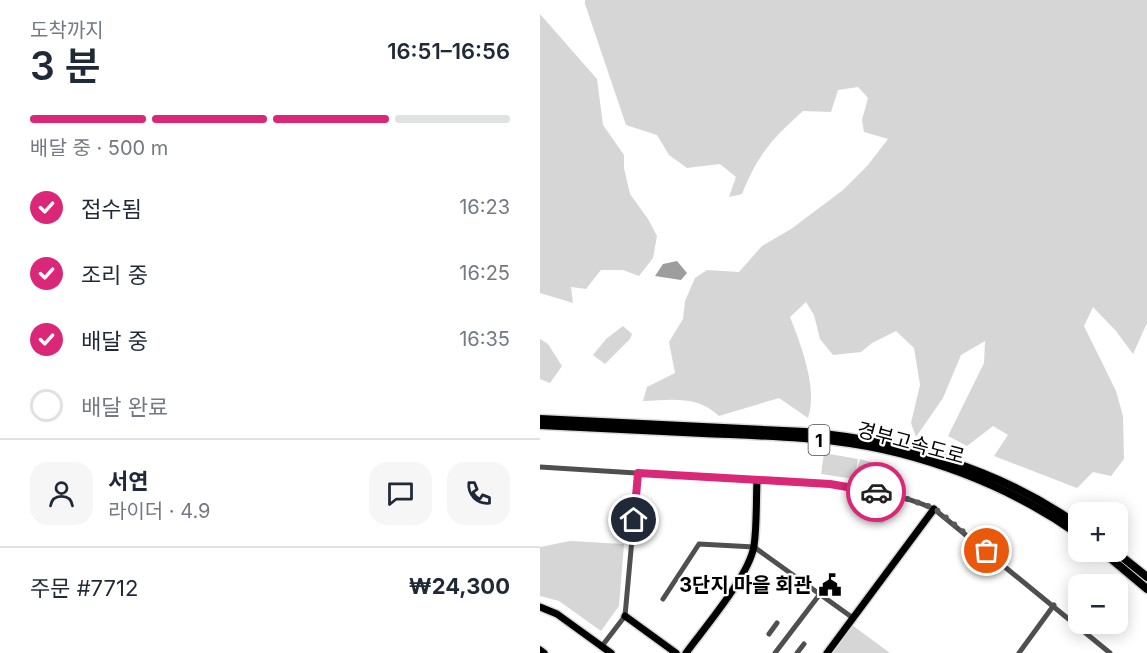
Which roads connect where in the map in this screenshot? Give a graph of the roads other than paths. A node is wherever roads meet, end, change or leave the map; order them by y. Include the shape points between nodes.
1 (540, 419) edge
2 (540, 425) edge
3 (540, 469) edge
4 (638, 473) junction
5 (757, 481) junction
6 (934, 508) junction
7 (1068, 519) edge
8 (1068, 527) edge
9 (754, 547) junction
10 (1114, 562) edge
11 (1128, 562) edge
12 (1147, 577) edge
13 (1147, 589) edge
14 (820, 594) junction
15 (663, 599) dead end
16 (1054, 605) junction
17 (540, 607) edge
18 (625, 616) junction
19 (853, 618) junction
20 (777, 624) dead end
21 (769, 634) dead end
22 (804, 644) dead end
23 (602, 646) junction
24 (540, 650) edge
25 (544, 653) edge
26 (611, 653) edge
27 (676, 653) edge
28 (687, 653) edge
29 (775, 653) edge
30 (797, 653) edge
31 (827, 653) edge
32 (1019, 653) edge
33 (1110, 653) edge

1 - 7 highway, 경부고속도로 / 1 via 837,435 960,464 1032,497
2 - 8 highway, 경부고속도로 / 1 via 837,441 931,462 984,481
3 - 4 street
4 - 5 street
4 - 18 street
5 - 6 street via 855,488 899,496
5 - 9 main road
6 - 16 street
6 - 19 main road
9 - 14 street
9 - 15 street via 699,544
9 - 28 main road via 741,578
10 - 13 highway
11 - 12 highway
14 - 19 street
14 - 29 street
16 - 32 street
16 - 33 street
17 - 23 main road via 557,614
18 - 23 street
18 - 27 main road
19 - 31 main road
20 - 21 street
22 - 30 street
23 - 26 main road
24 - 25 main road

